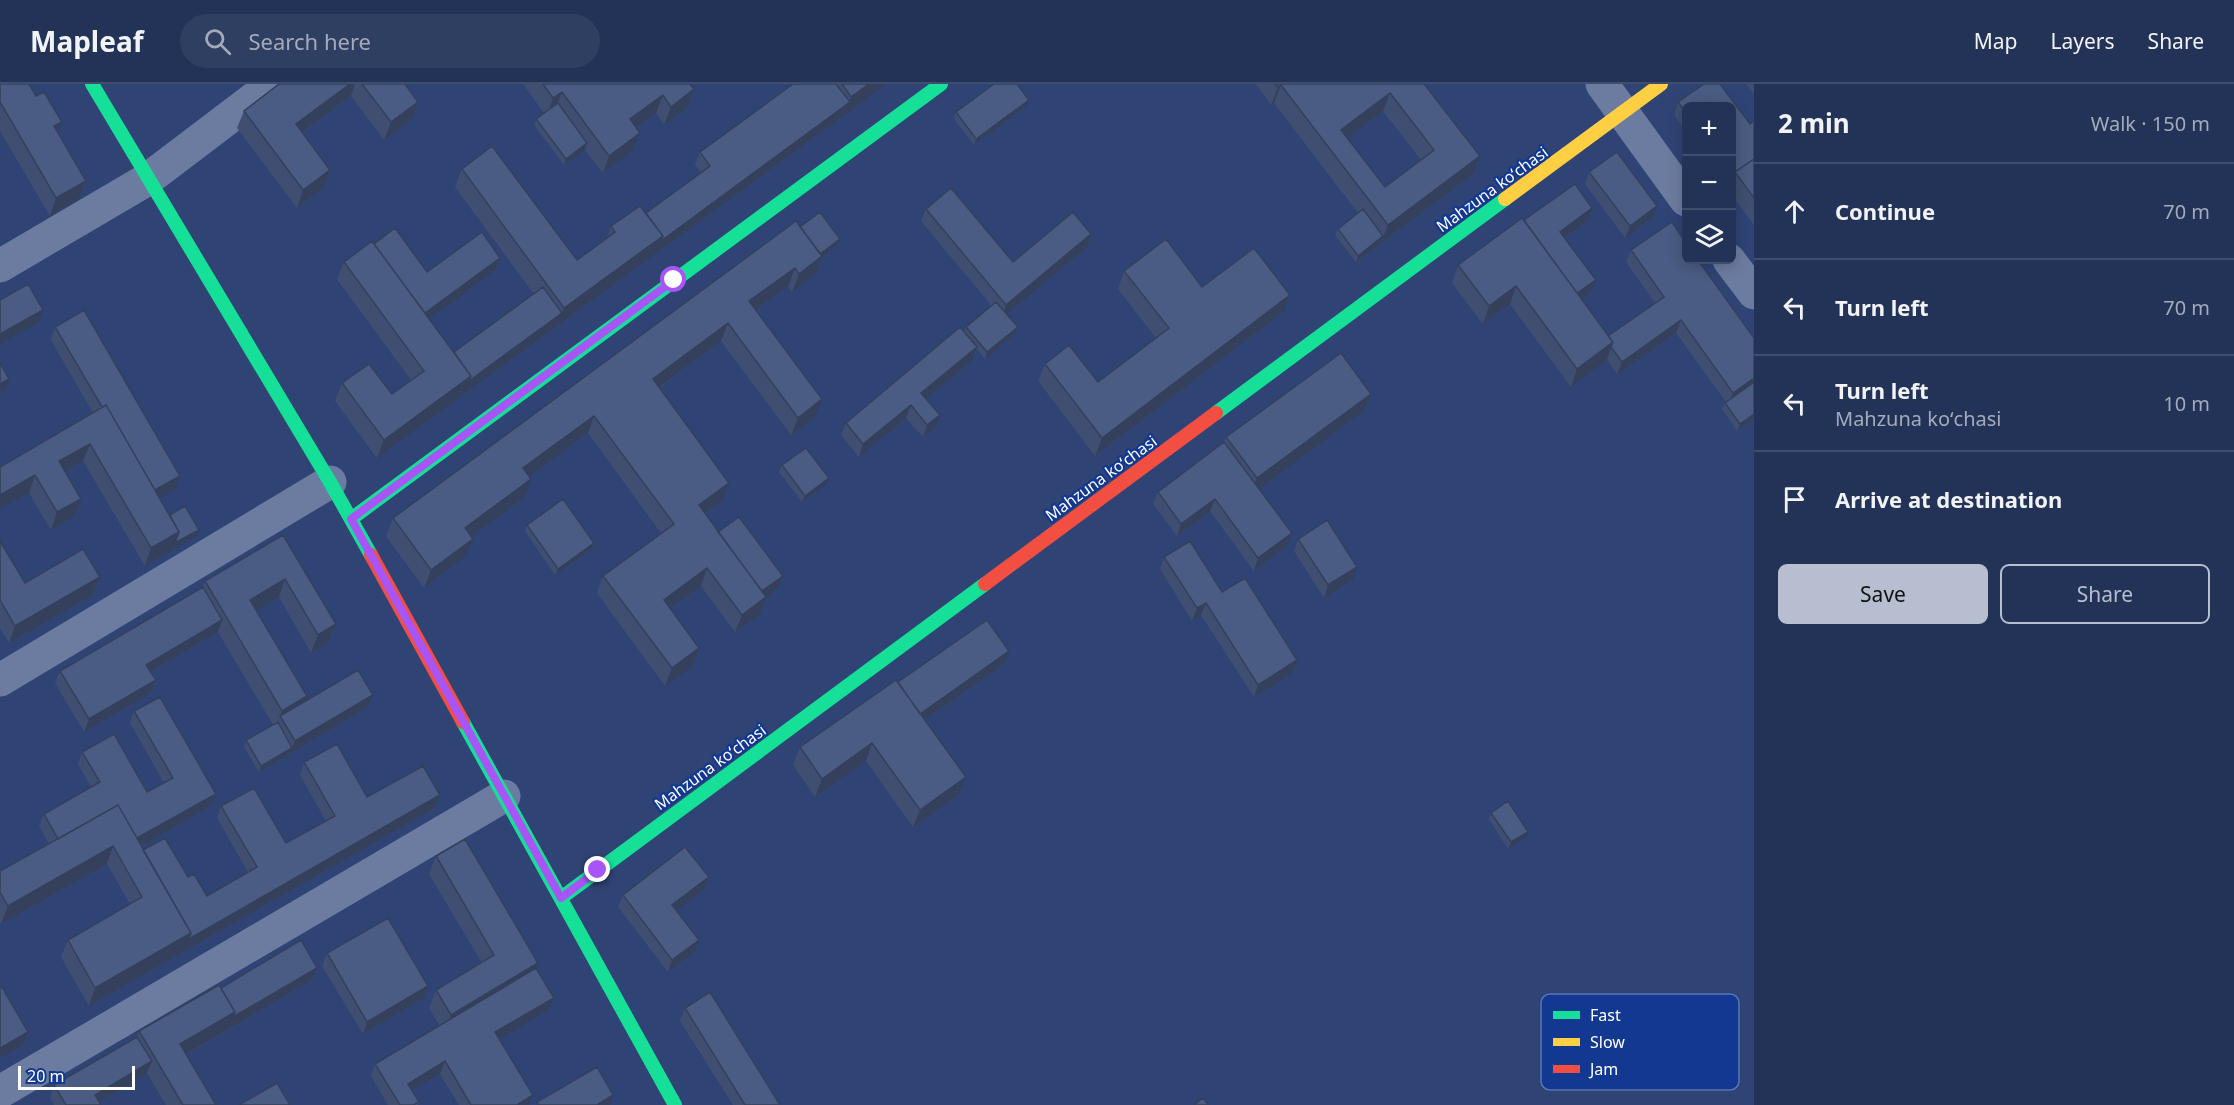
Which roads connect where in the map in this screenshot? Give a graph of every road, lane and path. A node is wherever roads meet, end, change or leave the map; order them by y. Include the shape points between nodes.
1 (92, 84) edge
2 (273, 84) edge
3 (941, 84) edge
4 (1602, 84) edge
5 (1661, 84) edge
6 (1623, 112) junction
7 (148, 179) junction
8 (1682, 194) edge
9 (1733, 264) edge
10 (0, 266) edge
11 (1754, 293) edge
12 (330, 482) junction
13 (351, 519) junction
14 (0, 680) edge
15 (504, 796) junction
16 (561, 898) junction
17 (0, 1092) edge
18 (674, 1104) edge

1 - 7 street
2 - 7 street
3 - 13 street
4 - 6 street
5 - 6 street, Mahzuna koʻchasi
6 - 8 street
6 - 16 street, Mahzuna koʻchasi
7 - 10 street
7 - 12 street
9 - 11 street
12 - 13 street
12 - 14 street
13 - 15 street
15 - 16 street
15 - 17 street
16 - 18 street

